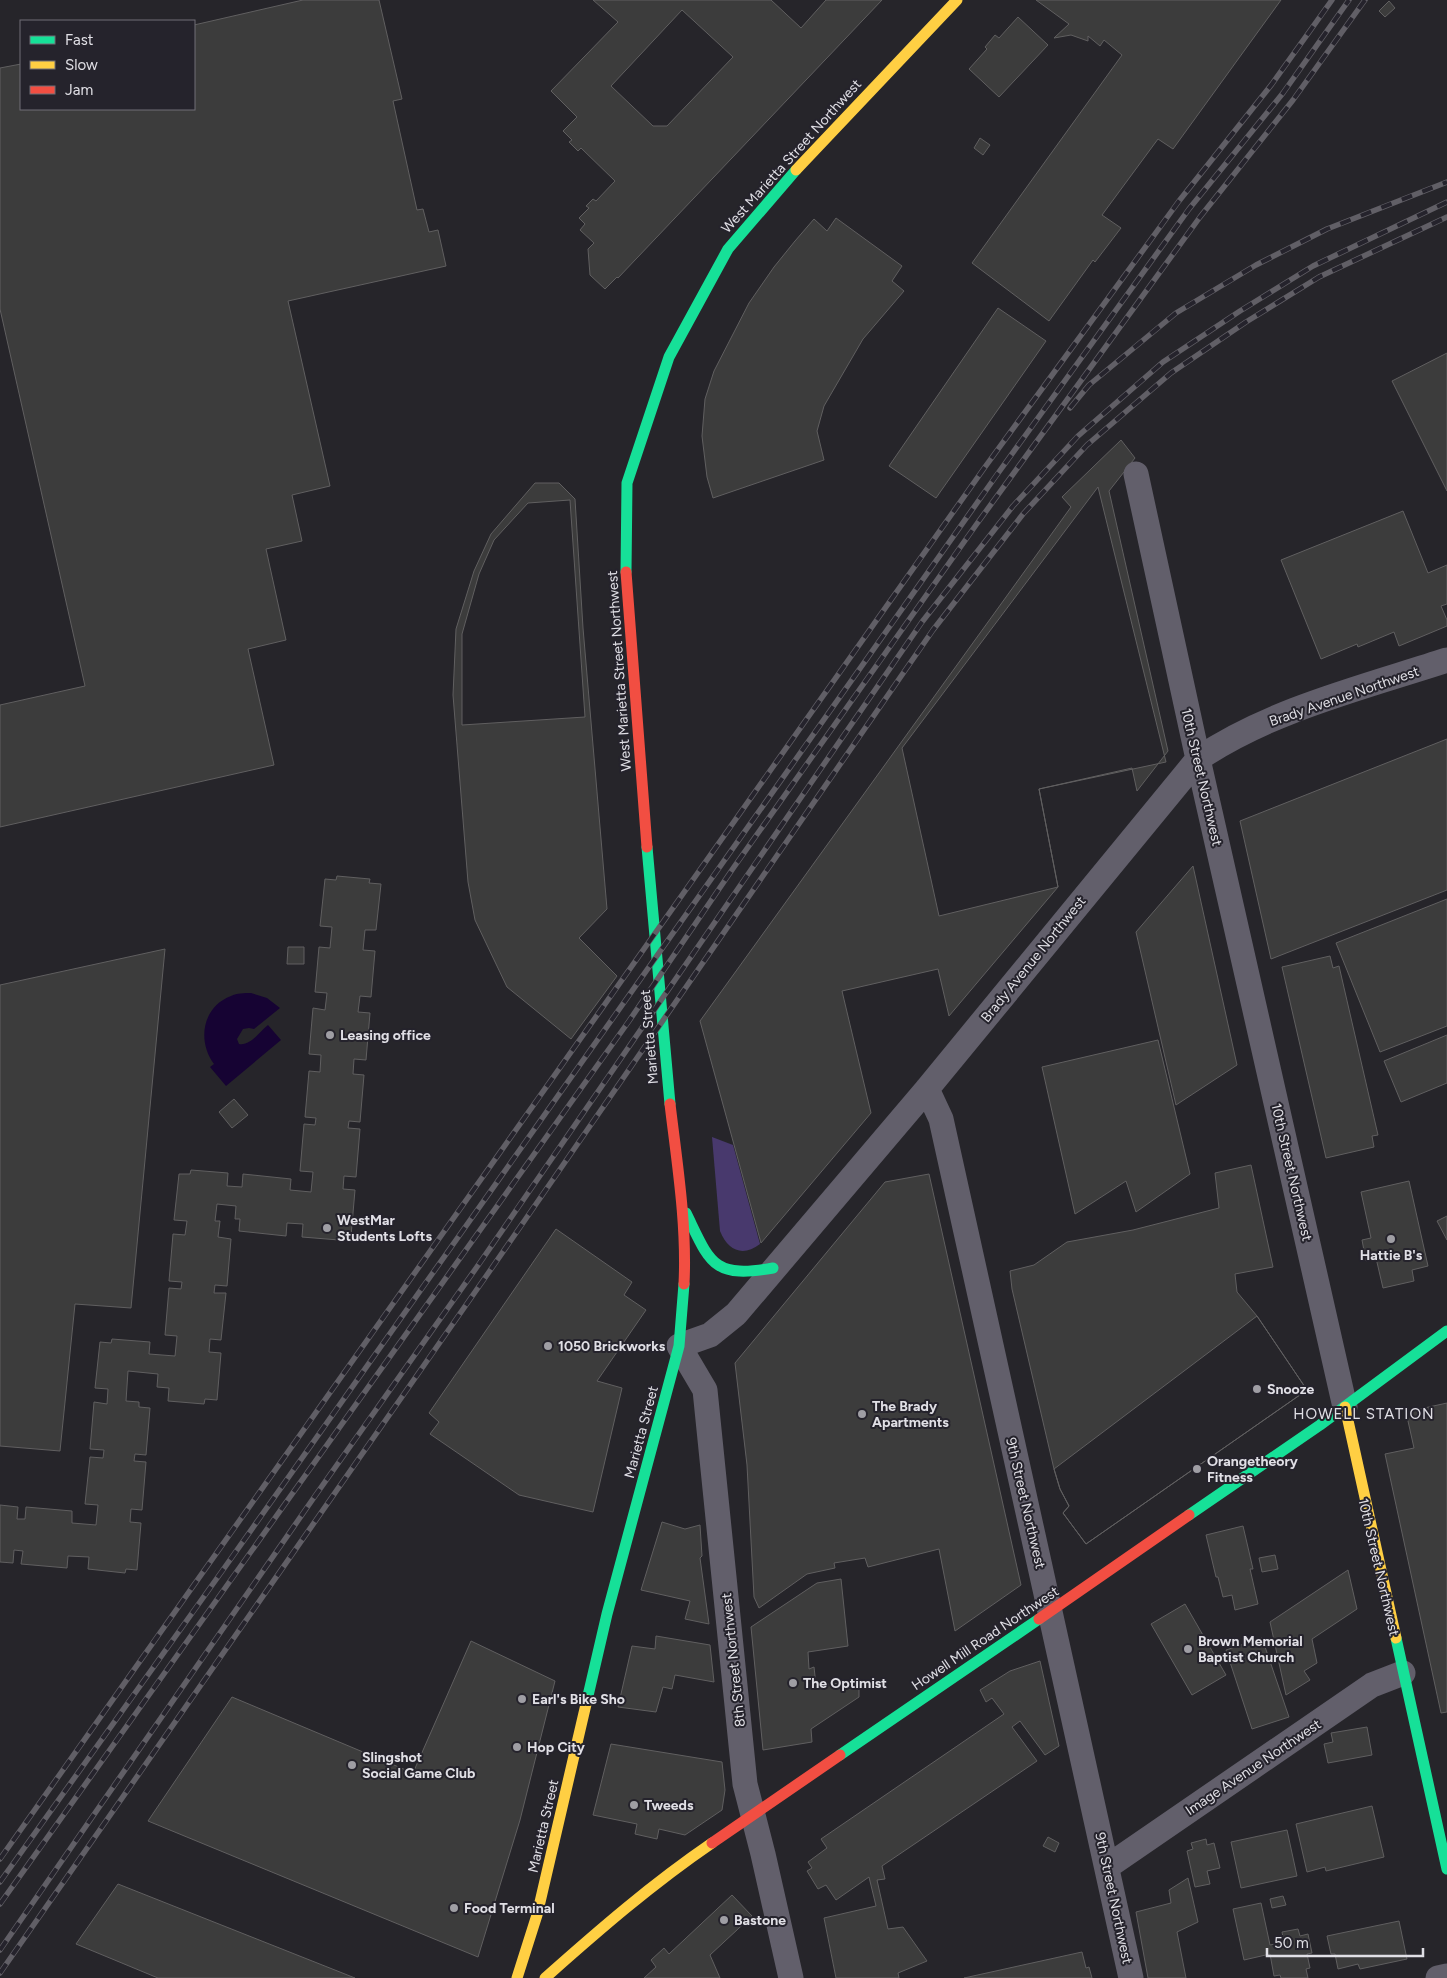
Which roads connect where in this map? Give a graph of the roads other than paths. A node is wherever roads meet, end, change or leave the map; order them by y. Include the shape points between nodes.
1 (957, 0) edge
2 (1136, 474) dead end
3 (1447, 660) edge
4 (1198, 759) junction
5 (650, 882) joint
6 (926, 1089) junction
7 (682, 1204) junction
8 (773, 1268) junction
9 (1447, 1331) edge
10 (679, 1346) junction
11 (1344, 1407) junction
12 (1050, 1612) junction
13 (1403, 1673) junction
14 (752, 1815) junction
15 (1107, 1867) junction
16 (1447, 1869) edge
17 (1447, 1976) edge
18 (517, 1978) edge
19 (545, 1978) edge
20 (791, 1978) edge
21 (1131, 1978) edge
22 (1438, 1978) edge

1 - 5 street, West Marietta Street Northwest via 785,181 728,249 669,357 627,483 626,587
2 - 4 street, 10th Street Northwest
3 - 4 street, Brady Avenue Northwest via 1284,715 1222,742
4 - 6 street, Brady Avenue Northwest
4 - 11 street, 10th Street Northwest
5 - 7 street, Marietta Street
6 - 8 street, Brady Avenue Northwest
6 - 12 street, 9th Street Northwest via 941,1119
7 - 8 street via 714,1264 729,1270 754,1272
7 - 10 street, Marietta Street via 685,1266
8 - 10 street, Brady Avenue Northwest via 736,1314 710,1335
9 - 11 street, Howell Mill Road Northwest
10 - 14 street, 8th Street Northwest via 705,1390 745,1784
10 - 18 street, Marietta Street via 607,1614 538,1915
11 - 12 street, Howell Mill Road Northwest
11 - 13 street, 10th Street Northwest
12 - 14 street, Howell Mill Road Northwest
12 - 15 street, 9th Street Northwest
13 - 15 street, Image Avenue Northwest via 1372,1685
13 - 16 street, 10th Street Northwest
14 - 19 street, Howell Mill Road Northwest via 668,1873
14 - 20 street, 8th Street Northwest
15 - 21 street, 9th Street Northwest
17 - 22 street

